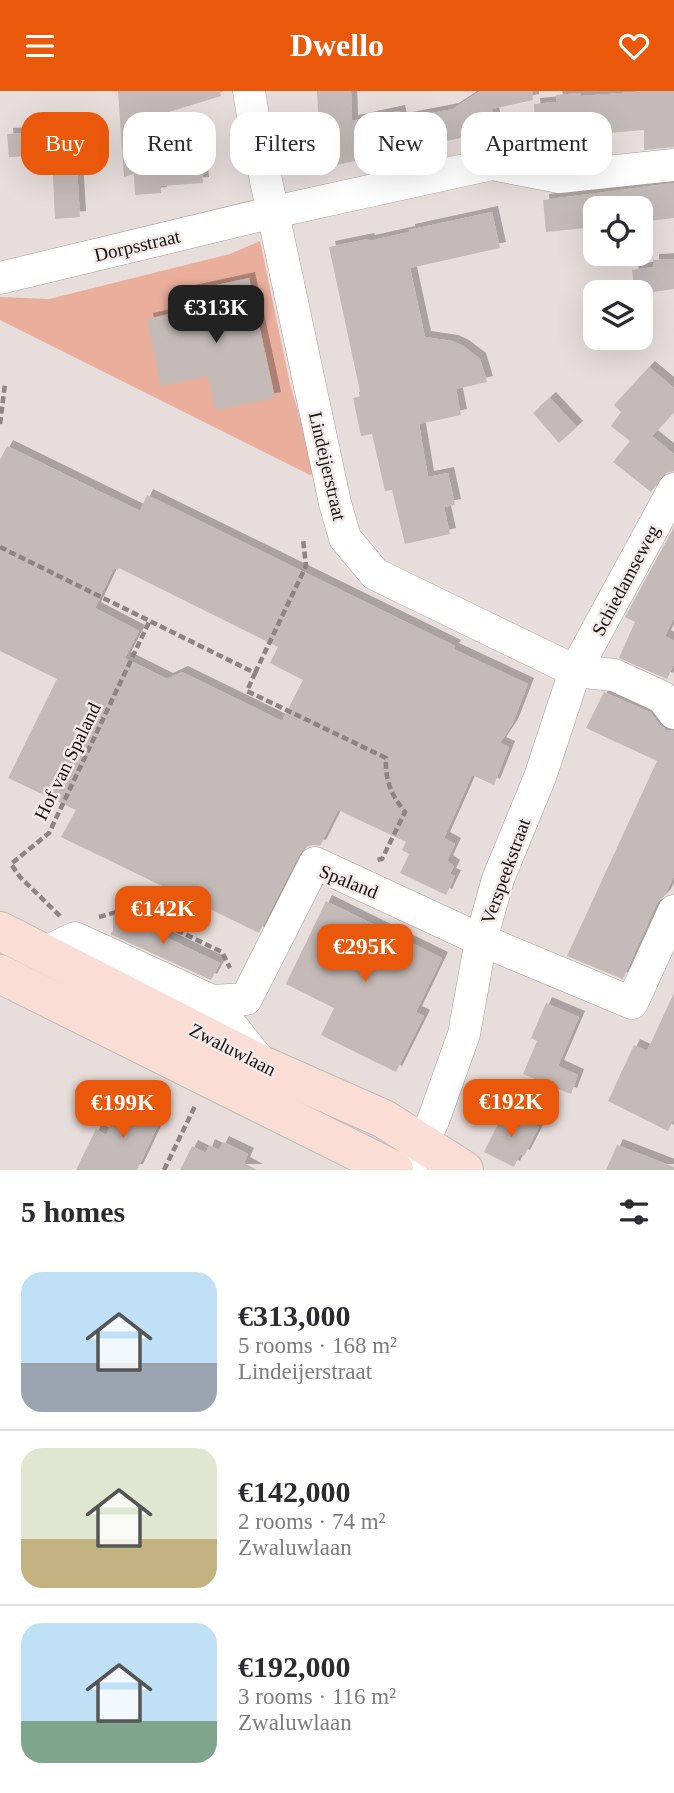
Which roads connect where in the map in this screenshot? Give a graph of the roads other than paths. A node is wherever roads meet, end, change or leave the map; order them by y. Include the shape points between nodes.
1 (249, 91) edge
2 (674, 165) edge
3 (274, 212) junction
4 (0, 278) edge
5 (674, 489) edge
6 (575, 671) junction
7 (674, 713) edge
8 (674, 911) edge
9 (0, 931) edge
10 (56, 939) junction
11 (481, 940) junction
12 (0, 974) edge
13 (212, 1001) junction
14 (262, 1065) junction
15 (416, 1156) edge
16 (394, 1170) edge
17 (464, 1170) edge

1 - 3 street, Lindeijerstraat
2 - 3 street, Dorpsstraat via 559,177 492,165
3 - 4 street, Dorpsstraat
3 - 6 street, Lindeijerstraat via 345,538 375,574
5 - 6 street, Schiedamseweg
6 - 7 street via 614,675 662,697
6 - 11 street, Verspeekstraat via 540,777 498,879
8 - 11 street, Verspeekstraat via 632,1003
9 - 10 main road, Zwaluwlaan
10 - 13 street via 75,939
10 - 14 main road, Zwaluwlaan
11 - 13 street, Spaland via 315,863 246,999
11 - 15 street via 464,1034
12 - 16 main road, Zwaluwlaan
13 - 14 street
14 - 15 main road, Zwaluwlaan via 384,1119
15 - 17 main road, Zwaluwlaan

